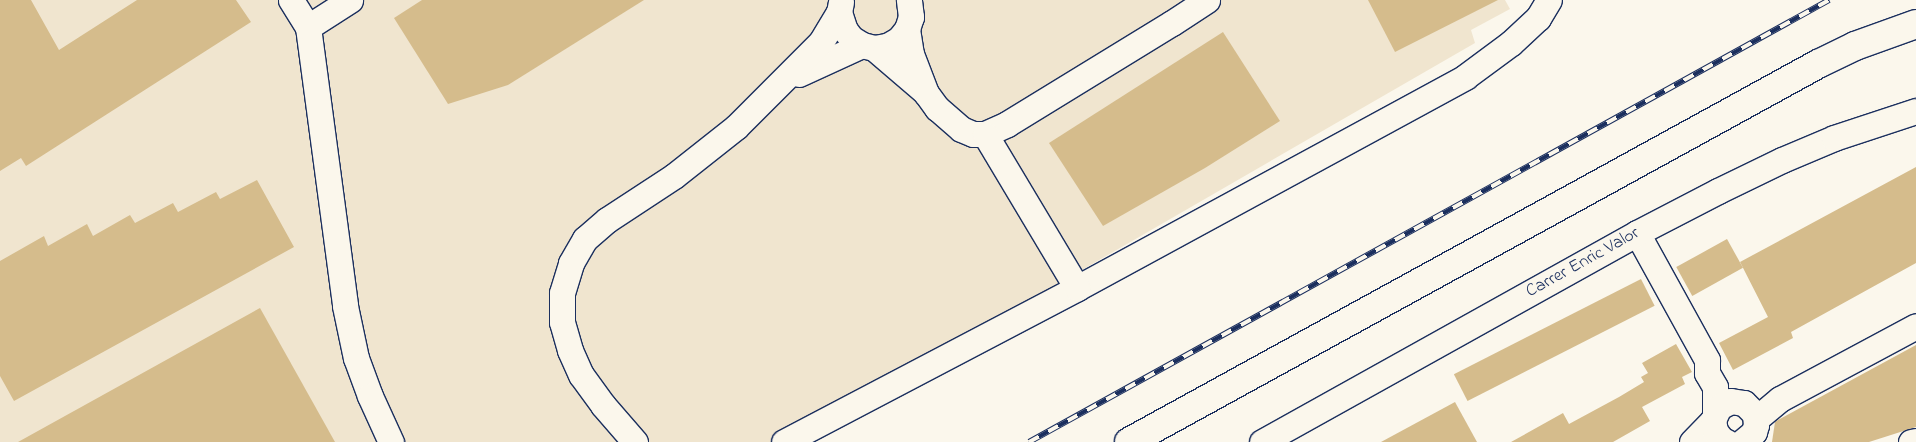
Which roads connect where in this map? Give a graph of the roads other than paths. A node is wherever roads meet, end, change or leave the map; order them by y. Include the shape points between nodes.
1 (291, 0) edge
2 (350, 0) edge
3 (910, 0) edge
4 (1207, 0) edge
5 (1549, 0) edge
6 (840, 5) edge
7 (1916, 24) edge
8 (308, 27) junction
9 (907, 29) junction
10 (868, 46) junction
11 (784, 82) junction
12 (926, 93) junction
13 (1916, 111) edge
14 (985, 134) junction
15 (1638, 233) junction
16 (1077, 288) junction
17 (1916, 326) edge
18 (1733, 429) edge
19 (1916, 441) edge
20 (392, 442) edge
21 (636, 442) edge
22 (784, 442) edge
23 (1129, 442) edge
24 (1262, 442) edge
25 (1692, 442) edge
26 (1911, 442) edge

1 - 8 street
2 - 8 street
3 - 9 street via 911,17
4 - 14 street via 1007,124
5 - 16 street via 1538,18 1511,43 1464,77
6 - 10 street via 845,30 851,38
6 - 11 street via 822,42
7 - 23 main road via 1818,64
8 - 20 street via 356,358
9 - 10 street via 893,42
9 - 12 street via 911,54
10 - 11 street
10 - 12 street
11 - 21 street via 703,154 607,220 585,239 571,263 562,293 562,322 570,350 581,375
12 - 14 street via 947,120 973,134
13 - 15 street, Carrer Enric Valor via 1834,138 1782,160
14 - 16 street
15 - 18 street via 1707,360 1718,368 1732,394
15 - 24 street, Carrer Enric Valor
16 - 22 street
17 - 18 street via 1780,399 1760,406
18 - 25 street
19 - 26 street

